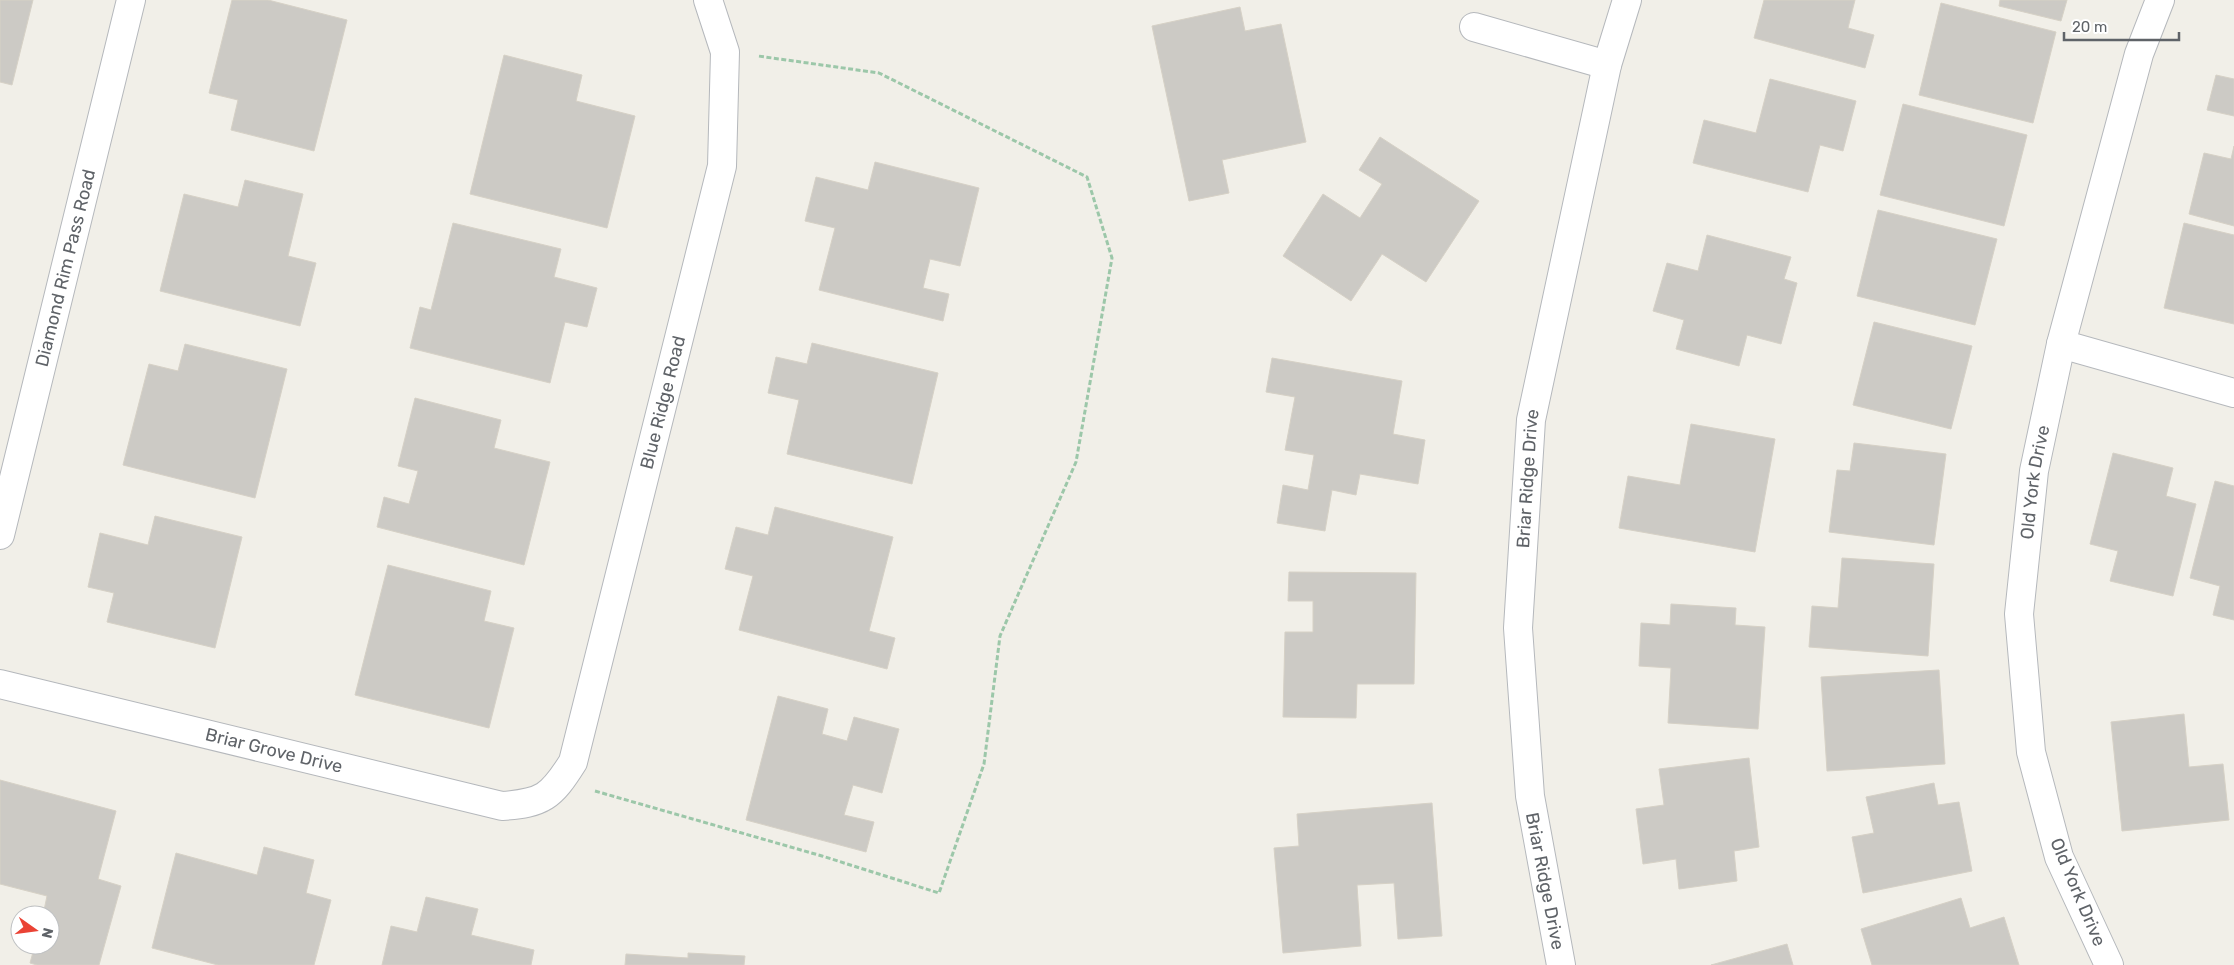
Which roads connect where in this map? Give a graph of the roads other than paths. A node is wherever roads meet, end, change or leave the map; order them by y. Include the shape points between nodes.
1 (131, 0) edge
2 (708, 0) edge
3 (1628, 0) edge
4 (2160, 0) edge
5 (1474, 27) dead end
6 (1607, 66) junction
7 (2061, 344) junction
8 (2234, 394) edge
9 (0, 535) edge
10 (0, 684) edge
11 (554, 788) joint
12 (1561, 965) edge
13 (2108, 965) edge

1 - 9 street, Diamond Rim Pass Road
2 - 11 street, Blue Ridge Road via 725,52 722,166 572,762
3 - 6 street, Briar Ridge Drive
4 - 7 street, Old York Drive via 2139,54
5 - 6 street
6 - 12 street, Briar Ridge Drive via 1531,420 1518,628 1530,796
7 - 8 street
7 - 13 street, Old York Drive via 2034,471 2018,614 2031,752 2059,857
10 - 11 street, Briar Grove Drive via 502,806 529,804

